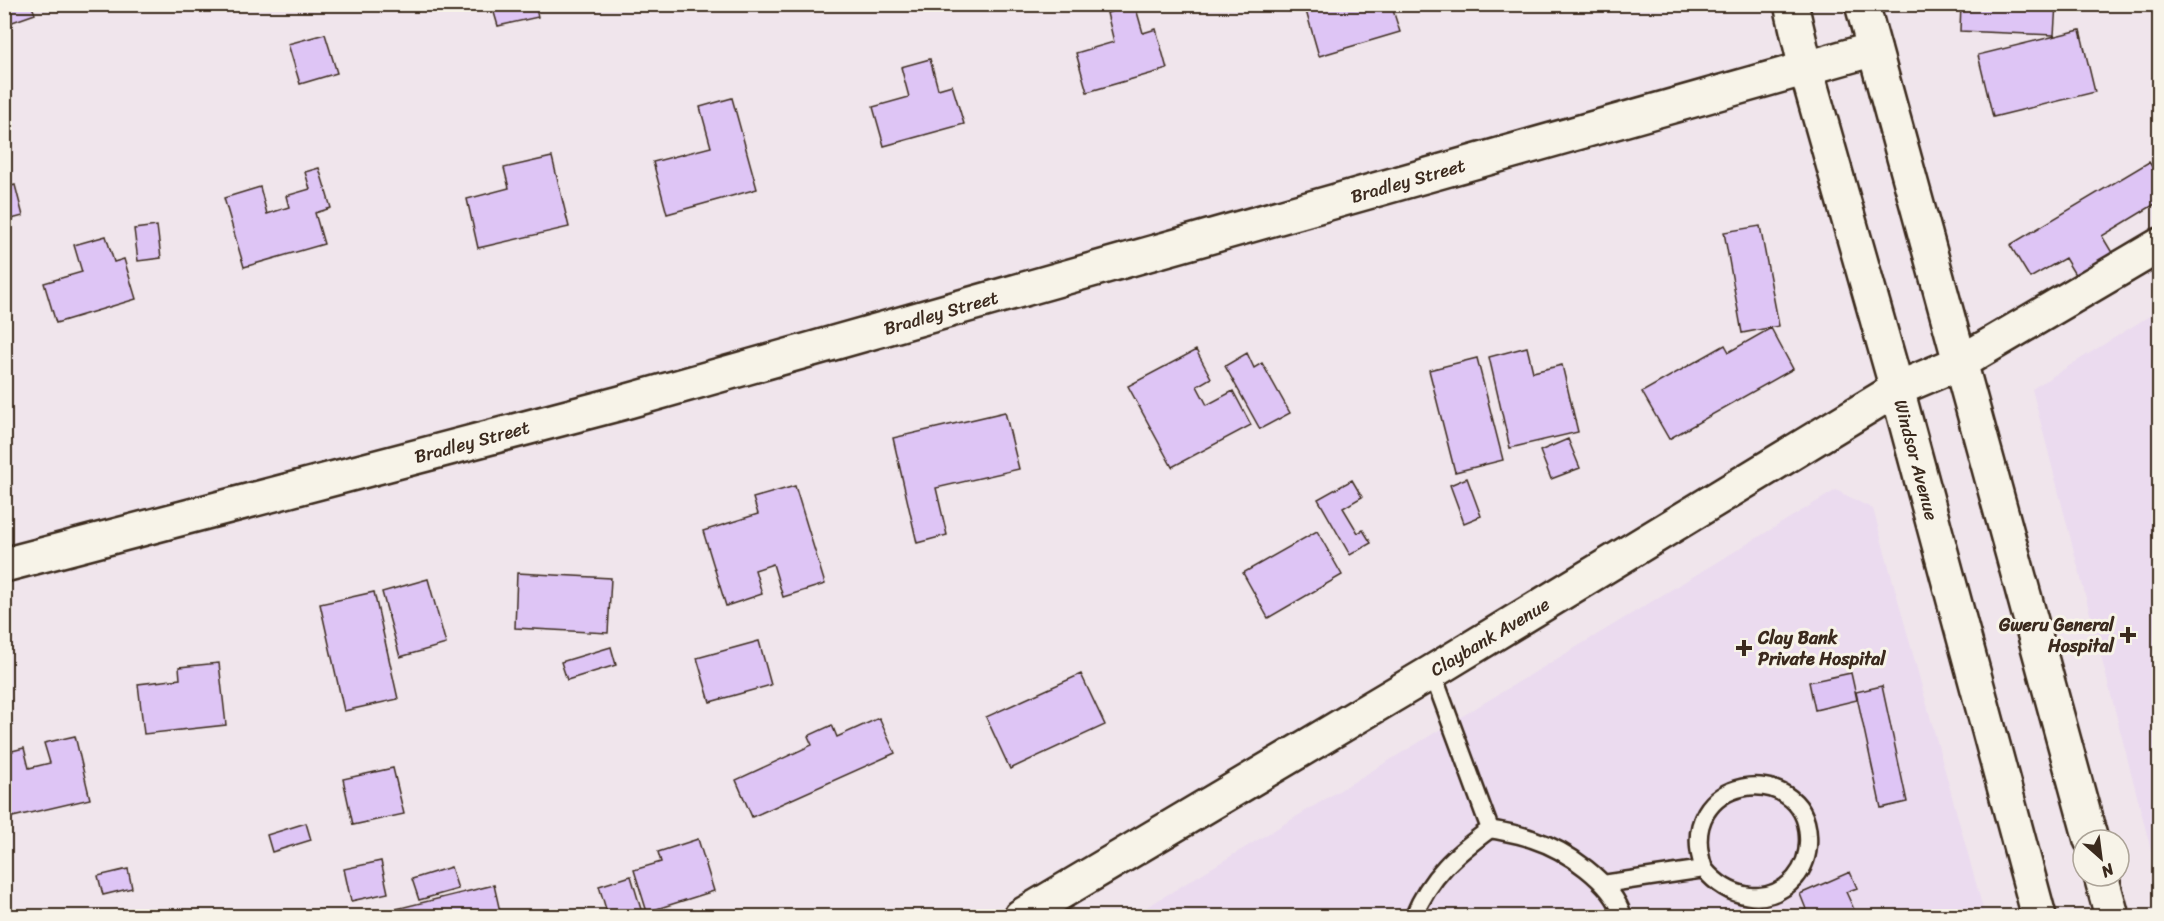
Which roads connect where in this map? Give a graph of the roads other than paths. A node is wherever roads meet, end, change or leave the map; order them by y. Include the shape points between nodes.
1 (1791, 4) edge
2 (1862, 4) edge
3 (1874, 49) junction
4 (1806, 69) junction
5 (2160, 245) edge
6 (1961, 362) junction
7 (1896, 389) junction
8 (4, 565) edge
9 (1432, 672) junction
10 (2088, 828) edge
11 (1490, 830) junction
12 (1704, 869) junction
13 (1603, 884) junction
14 (2104, 888) edge
15 (1021, 916) edge
16 (1414, 916) edge
17 (1623, 916) edge
18 (2039, 916) edge
19 (2112, 916) edge

1 - 4 street, Windsor Avenue
2 - 3 street
3 - 4 street, Bradley Street
3 - 6 street
4 - 7 street, Windsor Avenue
4 - 8 street, Bradley Street via 621,403
5 - 6 street, Claybank Avenue
6 - 7 street, Claybank Avenue
6 - 10 street
7 - 9 street, Claybank Avenue
7 - 18 street, Windsor Avenue
9 - 11 lane
9 - 15 street, Claybank Avenue
11 - 13 lane via 1533,839 1565,855
11 - 16 lane via 1461,851 1424,891
12 - 12 lane via 1697,835 1712,803 1726,792 1760,785 1777,790 1803,814 1809,848 1804,865 1781,890 1746,897 1730,892
12 - 13 lane
13 - 17 lane
14 - 19 street

